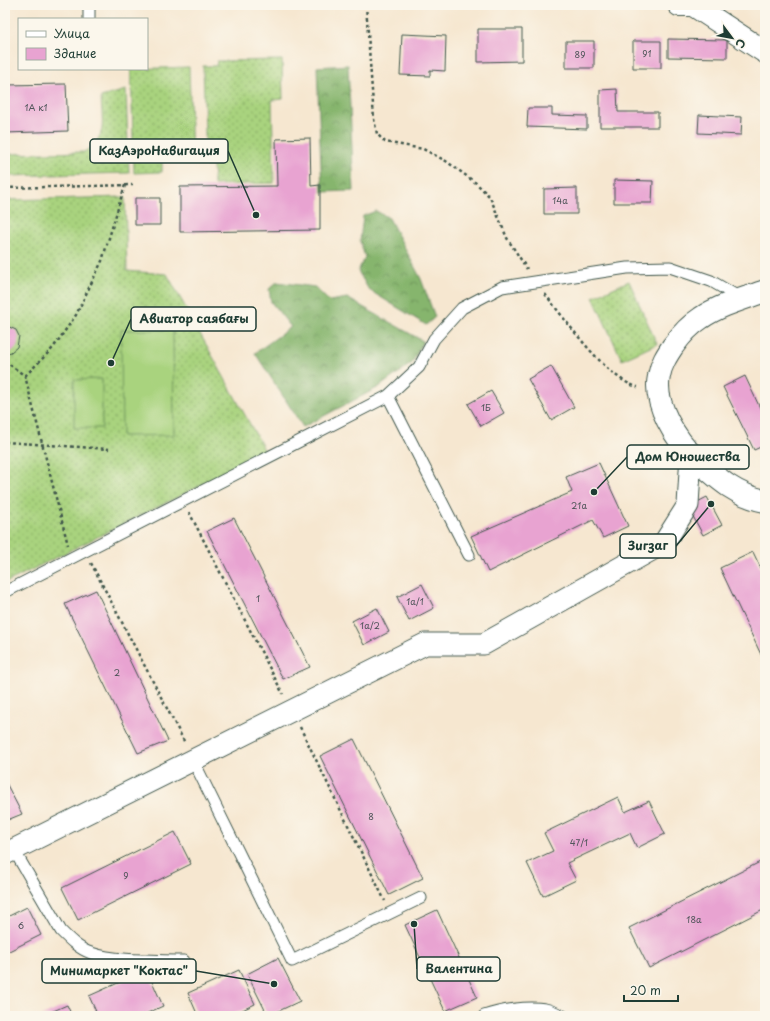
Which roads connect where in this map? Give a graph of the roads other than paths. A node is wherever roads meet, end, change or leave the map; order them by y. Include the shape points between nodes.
1 (89, 5) edge
2 (680, 5) edge
3 (693, 5) edge
4 (89, 18) edge
5 (765, 52) edge
6 (765, 290) edge
7 (742, 300) junction
8 (388, 396) junction
9 (691, 454) junction
10 (765, 501) edge
11 (469, 555) dead end
12 (5, 592) edge
13 (193, 760) junction
14 (10, 852) edge
15 (421, 898) dead end
16 (184, 962) dead end
17 (484, 1016) edge
18 (563, 1016) edge

1 - 4 lane
2 - 3 street
3 - 5 street
6 - 7 street
7 - 8 lane via 711,281 670,267 627,268 502,287 462,308 434,338 419,367
7 - 9 street via 718,308 700,318 688,328 664,359 658,390 662,407 669,424
8 - 11 lane
8 - 12 lane
9 - 10 street via 737,492
9 - 13 street via 688,505 664,543 484,644 425,644
13 - 14 street
13 - 15 lane via 292,961
14 - 16 lane via 61,930 71,941 90,953 122,959
17 - 18 lane via 525,1008 544,1009

